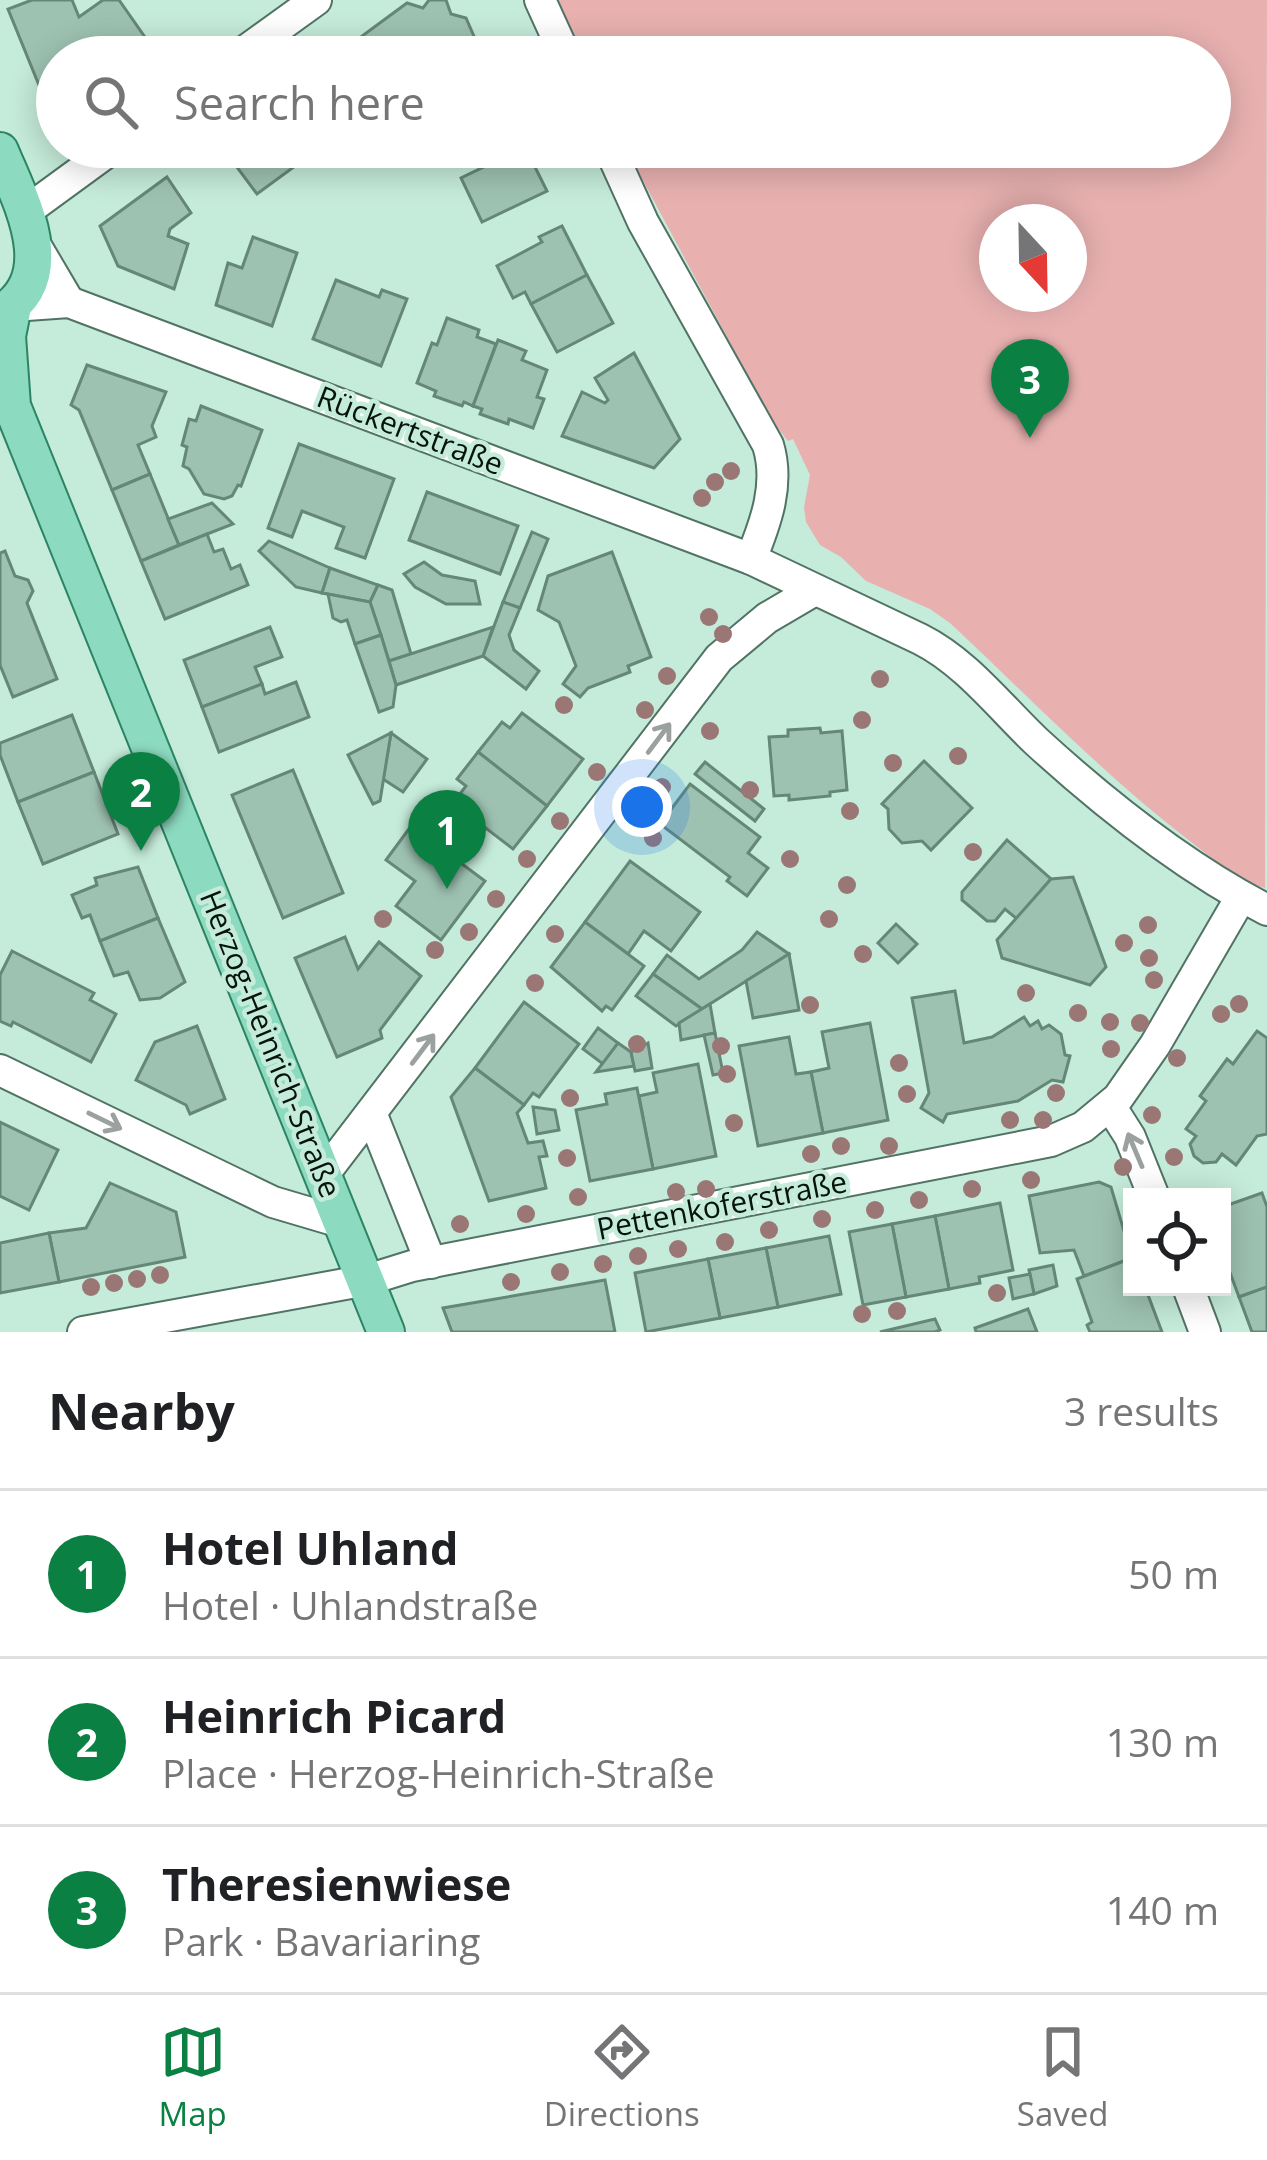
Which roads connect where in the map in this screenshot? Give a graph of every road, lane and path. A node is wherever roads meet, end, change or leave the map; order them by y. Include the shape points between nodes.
1 (316, 0) edge
2 (540, 0) edge
3 (266, 36) edge
4 (556, 36) edge
5 (0, 151) edge
6 (92, 168) edge
7 (618, 168) edge
8 (30, 229) junction
9 (69, 302) junction
10 (7, 310) edge
11 (6, 400) edge
12 (751, 559) junction
13 (813, 591) junction
14 (1254, 903) edge
15 (0, 1070) edge
16 (1111, 1107) junction
17 (372, 1115) junction
18 (324, 1174) junction
19 (1150, 1188) edge
20 (344, 1223) junction
21 (431, 1263) junction
22 (367, 1280) junction
23 (1191, 1296) edge
24 (83, 1332) edge
25 (386, 1332) edge
26 (1205, 1332) edge

1 - 3 street
2 - 4 street
5 - 8 main road
6 - 8 street
7 - 12 street via 768,446 775,469
8 - 9 street
8 - 10 main road, Herzog-Heinrich-Straße via 30,279
9 - 10 street, Rückertstraße
9 - 12 street, Rückertstraße
10 - 11 main road, Herzog-Heinrich-Straße
11 - 18 main road, Herzog-Heinrich-Straße
12 - 13 street, Rückertstraße
13 - 14 street, Rückertstraße via 943,651 1114,809
17 -> 13 street via 719,658
14 - 16 street, Pettenkoferstraße
15 -> 20 street via 280,1205
19 -> 16 street
16 - 21 street, Pettenkoferstraße via 1051,1141 1010,1151
17 - 18 street
17 - 21 street
18 - 20 main road, Herzog-Heinrich-Straße
20 - 22 main road, Herzog-Heinrich-Straße
21 - 22 street, Pettenkoferstraße
22 - 24 street, Pettenkoferstraße
22 - 25 main road, Herzog-Heinrich-Straße
23 - 26 street

